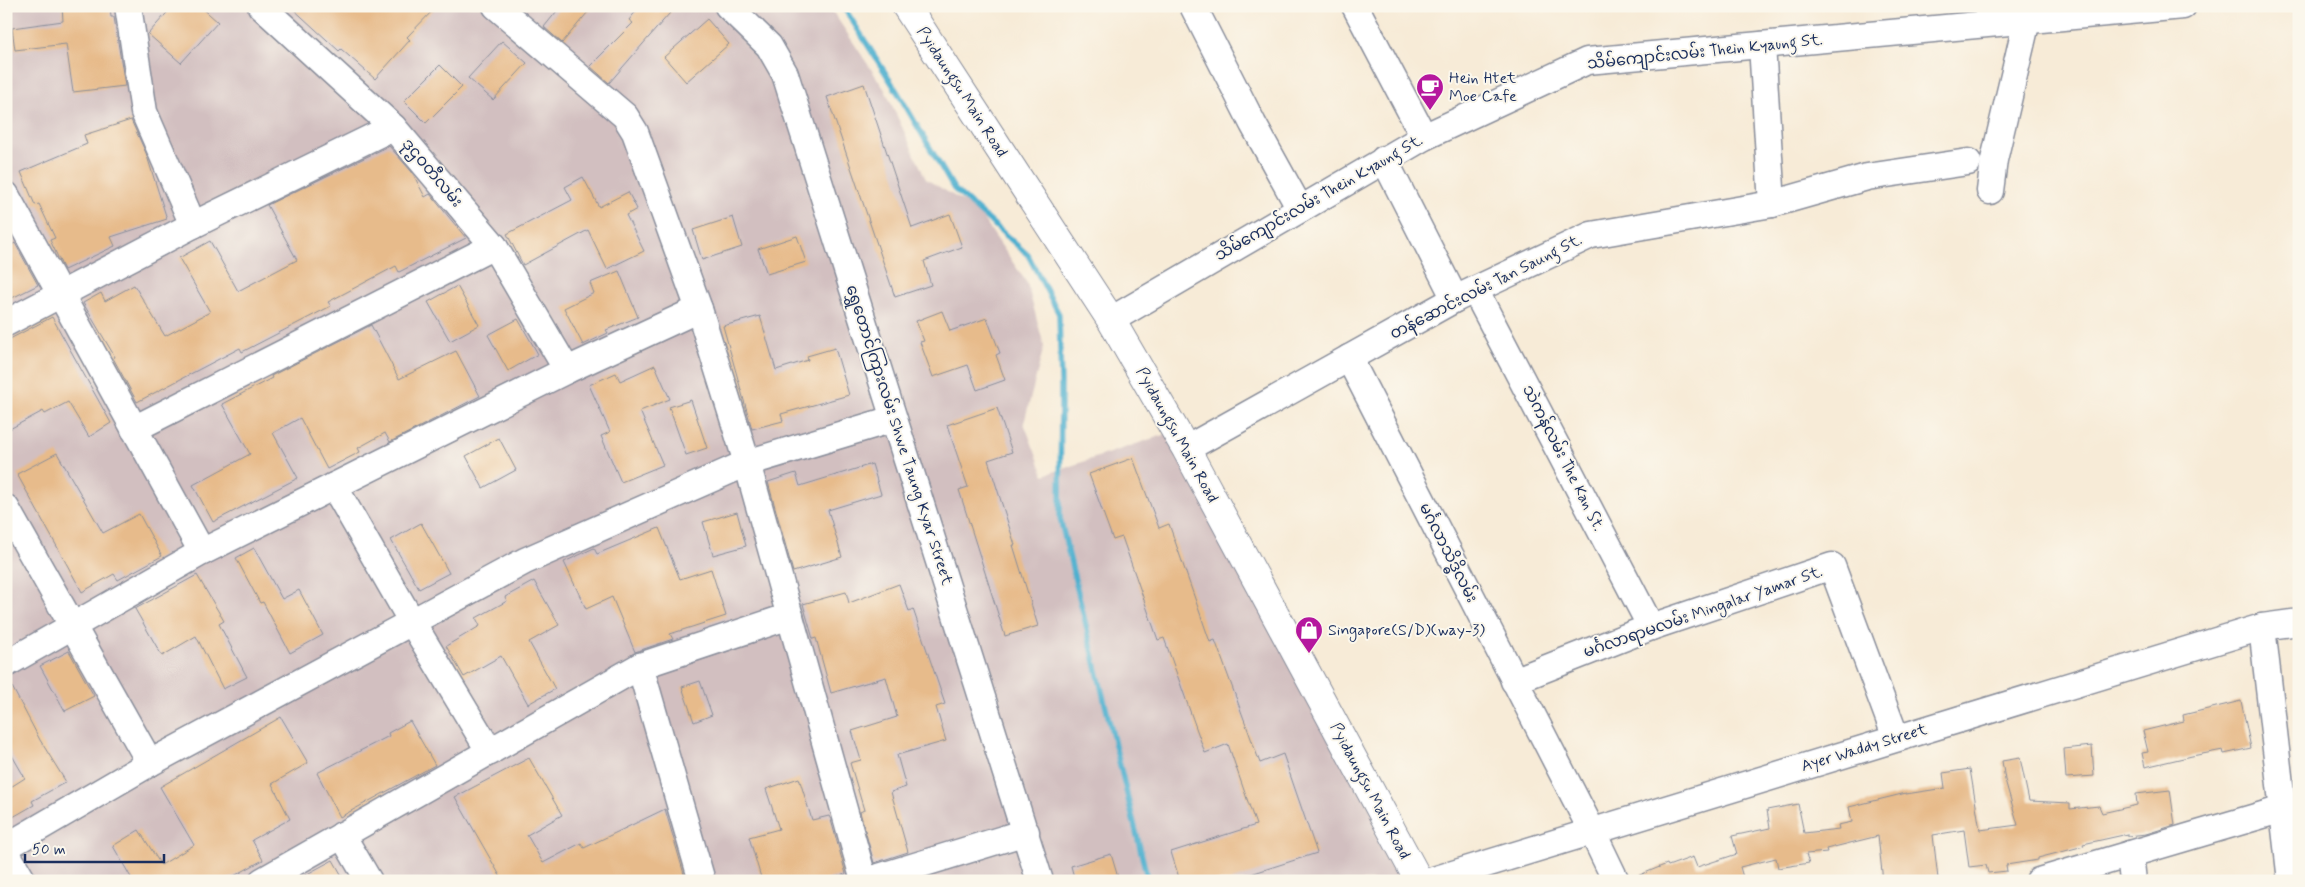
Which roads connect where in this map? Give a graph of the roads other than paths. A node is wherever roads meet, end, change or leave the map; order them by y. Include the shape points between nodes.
1 (128, 6) edge
2 (261, 6) edge
3 (728, 6) edge
4 (906, 6) edge
5 (1193, 6) edge
6 (1355, 6) edge
7 (2183, 6) edge
8 (506, 10) edge
9 (2072, 11) edge
10 (2028, 20) junction
11 (1762, 45) junction
12 (393, 127) junction
13 (1424, 137) junction
14 (1384, 159) junction
15 (1968, 162) dead end
16 (1990, 191) dead end
17 (6, 195) edge
18 (1772, 204) junction
19 (1300, 208) junction
20 (193, 225) junction
21 (494, 246) junction
22 (59, 294) junction
23 (1465, 294) junction
24 (698, 309) junction
25 (1111, 320) junction
26 (6, 323) edge
27 (1349, 358) junction
28 (567, 370) junction
29 (894, 419) junction
30 (134, 429) junction
31 (1186, 448) junction
32 (747, 463) junction
33 (334, 486) junction
34 (6, 508) edge
35 (202, 552) junction
36 (790, 616) junction
37 (412, 622) junction
38 (2299, 622) edge
39 (72, 626) junction
40 (1651, 627) junction
41 (2262, 627) junction
42 (6, 664) edge
43 (640, 666) junction
44 (1514, 681) junction
45 (1896, 738) junction
46 (490, 752) junction
47 (150, 763) junction
48 (2291, 808) edge
49 (1592, 831) junction
50 (1026, 832) junction
51 (342, 835) junction
52 (6, 847) edge
53 (6, 852) edge
54 (2130, 854) junction
55 (23, 881) edge
56 (262, 881) edge
57 (368, 881) edge
58 (702, 881) edge
59 (865, 881) edge
60 (1040, 881) edge
61 (1419, 881) edge
62 (1430, 881) edge
63 (1616, 881) edge
64 (2039, 881) edge
65 (2133, 881) edge
66 (2291, 881) edge

1 - 20 street via 144,112
2 - 12 street, ဒုဌဝတီလမ်း
3 - 29 street, ရွှေတောင်ကြားလမ်း Shwe Taung Kyar Street via 768,46 785,74
4 - 25 main road, Pyidaungsu Main Road
5 - 19 street
6 - 13 street
7 - 9 street, သိမ်ကျောင်းလမ်း Thein Kyaung St.
8 - 24 street via 625,116 635,132
9 - 10 street, သိမ်ကျောင်းလမ်း Thein Kyaung St.
10 - 11 street, သိမ်ကျောင်းလမ်း Thein Kyaung St.
10 - 16 street via 1994,160
11 - 13 street, သိမ်ကျောင်းလမ်း Thein Kyaung St. via 1587,61
11 - 18 street
12 - 20 street
12 - 21 street, ဒုဌဝတီလမ်း
13 - 14 street, သိမ်ကျောင်းလမ်း Thein Kyaung St.
14 - 19 street, သိမ်ကျောင်းလမ်း Thein Kyaung St.
14 - 23 street, သဲကန်လမ်း The Kan St.
15 - 18 street, တန်ဆောင်းလမ်း Tan Saung St. via 1867,176
17 - 22 street
18 - 23 street, တန်ဆောင်းလမ်း Tan Saung St. via 1591,235
19 - 25 street, သိမ်ကျောင်းလမ်း Thein Kyaung St.
20 - 22 street
21 - 28 street, ဒုဌဝတီလမ်း
21 - 30 street
22 - 26 street
22 - 30 street
23 - 27 street, တန်ဆောင်းလမ်း Tan Saung St.
23 - 40 street, သဲကန်လမ်း The Kan St.
24 - 28 street
24 - 32 street
25 - 31 main road, Pyidaungsu Main Road
27 - 31 street, တန်ဆောင်းလမ်း Tan Saung St.
27 - 44 street, မင်္ဂလာသိဒ္ဓိလမ်း
28 - 33 street
29 - 32 street
29 - 50 street, ရွှေတောင်ကြားလမ်း Shwe Taung Kyar Street
30 - 35 street
31 - 61 main road, Pyidaungsu Main Road
32 - 36 street
32 - 37 street via 525,561
33 - 35 street
33 - 37 street
34 - 39 street
35 - 39 street
36 - 43 street
36 - 59 street
37 - 46 street
37 - 47 street
38 - 41 street, Ayer Waddy Street
39 - 42 street
39 - 47 street
40 - 44 street, မင်္ဂလာရာမလမ်း Mingalar Yamar St.
40 - 45 street, မင်္ဂလာရာမလမ်း Mingalar Yamar St. via 1832,566
41 - 45 street, Ayer Waddy Street
41 - 48 street
43 - 46 street
43 - 58 street
44 - 49 street, မင်္ဂလာသိဒ္ဓိလမ်း
45 - 49 street, Ayer Waddy Street
46 - 51 street
47 - 52 street
48 - 54 street
48 - 66 street
49 - 62 street, Ayer Waddy Street
49 - 63 street, မင်္ဂလာသိဒ္ဓိလမ်း
50 - 59 street
50 - 60 street, ရွှေတောင်ကြားလမ်း Shwe Taung Kyar Street
51 - 56 street
51 - 57 street
53 - 55 street
54 - 64 street
54 - 65 street

